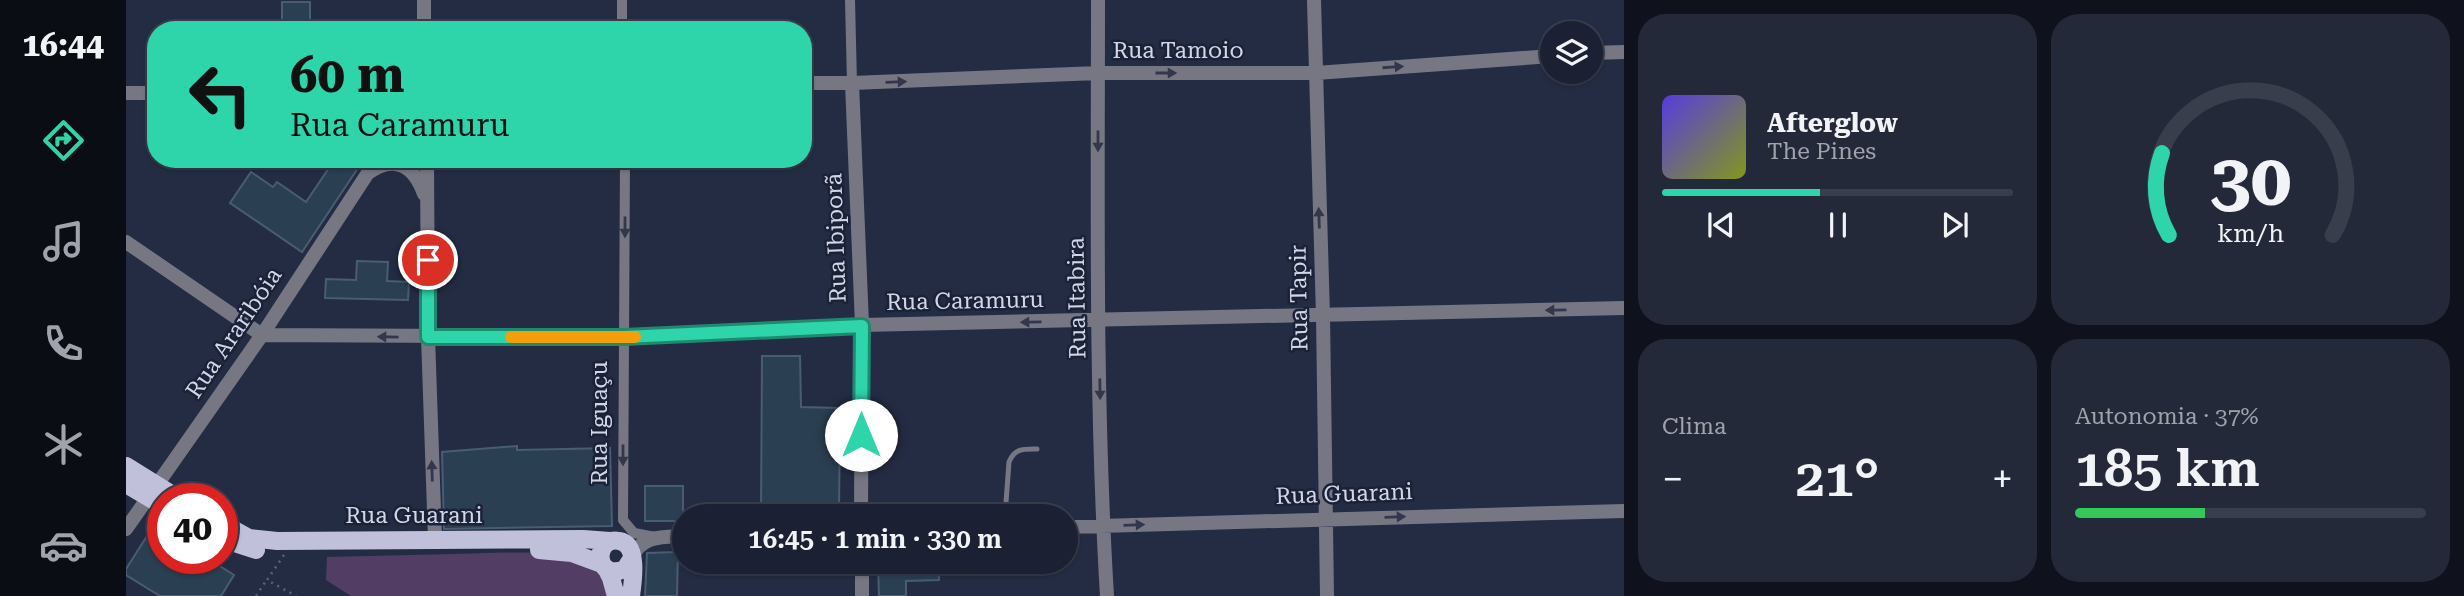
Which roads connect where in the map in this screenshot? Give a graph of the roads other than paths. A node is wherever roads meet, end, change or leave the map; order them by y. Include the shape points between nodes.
1 (424, 0) edge
2 (622, 0) edge
3 (850, 0) edge
4 (1098, 0) edge
5 (1314, 0) edge
6 (424, 21) edge
7 (622, 21) edge
8 (1624, 52) edge
9 (1603, 53) edge
10 (1540, 57) edge
11 (1098, 73) junction
12 (1316, 73) junction
13 (812, 83) edge
14 (852, 83) junction
15 (126, 93) edge
16 (147, 93) edge
17 (371, 168) edge
18 (376, 168) edge
19 (407, 168) edge
20 (427, 168) edge
21 (625, 168) edge
22 (367, 173) junction
23 (428, 208) junction
24 (126, 242) edge
25 (1624, 308) edge
26 (1323, 316) junction
27 (1100, 321) junction
28 (862, 326) junction
29 (262, 335) junction
30 (428, 337) junction
31 (624, 337) junction
32 (1037, 449) dead end
33 (126, 466) edge
34 (164, 483) edge
35 (126, 484) edge
36 (147, 488) edge
37 (147, 493) edge
38 (861, 504) edge
39 (1006, 504) edge
40 (147, 505) edge
41 (1624, 511) edge
42 (1327, 519) junction
43 (623, 520) junction
44 (1102, 526) junction
45 (1078, 527) edge
46 (126, 530) edge
47 (238, 532) edge
48 (658, 537) junction
49 (672, 537) edge
50 (435, 539) junction
51 (610, 541) junction
52 (238, 545) edge
53 (632, 558) junction
54 (604, 566) junction
55 (862, 574) edge
56 (616, 596) edge
57 (631, 596) edge
58 (862, 596) edge
59 (1107, 596) edge
60 (1326, 596) edge

1 - 6 street
2 - 7 street
3 - 14 street, Rua Ibiporã
4 - 11 street, Rua Itabira
5 - 12 street, Rua Tapir
8 - 9 street
12 -> 10 street, Rua Tamoio
11 -> 12 street, Rua Tamoio
14 -> 11 street, Rua Tamoio
11 -> 27 street, Rua Itabira
26 -> 12 street, Rua Tapir
13 - 14 street, Rua Tamoio
14 - 28 street, Rua Ibiporã
15 - 16 street
17 - 22 street, Rua Araribóia
18 - 22 street
19 - 23 street via 415,174
20 - 23 street
21 -> 31 street, Rua Iguaçu
22 - 29 street, Rua Araribóia
23 - 30 street
24 - 29 street
25 -> 26 street, Rua Caramuru
26 - 27 street, Rua Caramuru
26 - 42 street, Rua Tapir
27 -> 28 street, Rua Caramuru
27 -> 44 street, Rua Itabira
28 - 31 street, Rua Caramuru
28 - 38 street, Rua Ibiporã
30 -> 29 street, Rua Caramuru
29 - 34 street, Rua Araribóia
30 - 31 street, Rua Caramuru
50 -> 30 street
31 -> 43 street, Rua Iguaçu
32 - 39 lane via 1013,454
33 - 36 main road
35 - 37 main road
40 - 46 street, Rua Araribóia
42 -> 41 street, Rua Guarani
44 -> 42 street, Rua Guarani
42 - 60 street, Rua Tapir
43 - 48 street via 634,533
43 - 51 street
44 - 45 street, Rua Guarani
44 - 59 street, Rua Itabira
47 - 50 main road, Rua Guarani via 277,541
48 - 49 street
48 - 53 street via 641,544
50 - 51 main road, Rua Guarani
51 - 53 main road via 626,544
51 - 54 main road via 600,553
52 - 54 main road, Rua Guarani via 286,552 549,550
53 - 54 main road via 621,571
53 - 57 main road
54 - 56 main road
55 - 58 street

